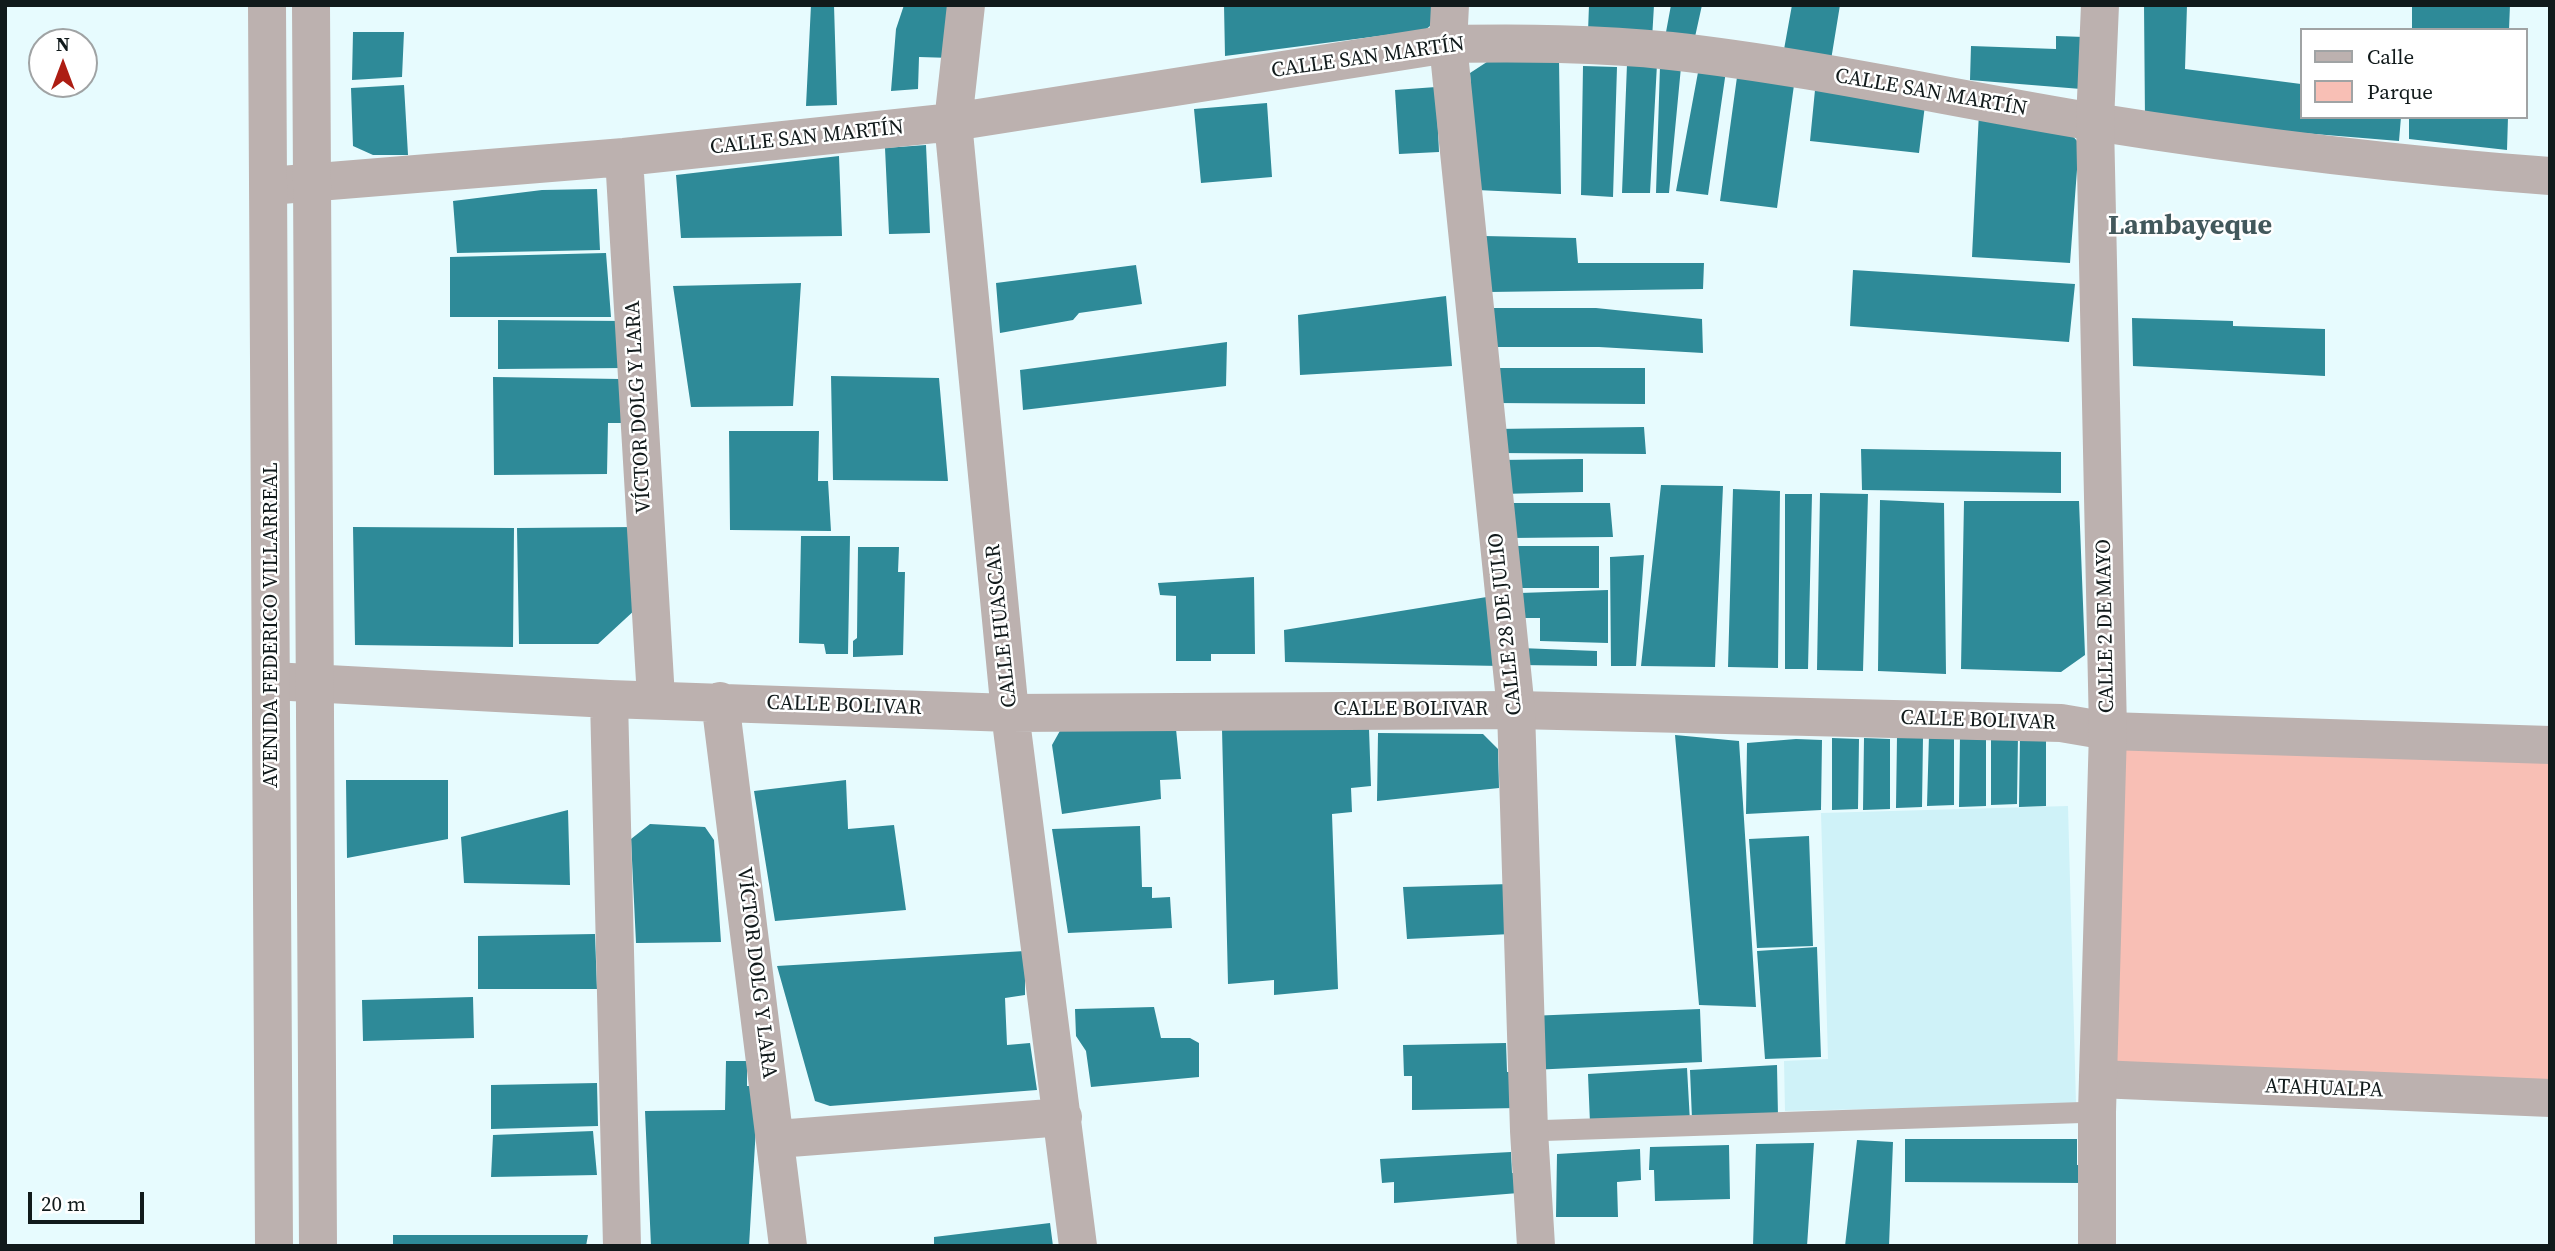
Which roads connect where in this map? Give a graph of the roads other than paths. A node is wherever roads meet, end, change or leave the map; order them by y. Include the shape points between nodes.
1 (267, 5) edge
2 (311, 5) edge
3 (966, 5) edge
4 (1450, 5) edge
5 (2100, 5) edge
6 (1448, 44) junction
7 (953, 122) junction
8 (2095, 122) junction
9 (624, 157) junction
10 (2550, 176) edge
11 (313, 184) junction
12 (269, 186) junction
13 (272, 681) junction
14 (314, 681) junction
15 (656, 698) junction
16 (609, 699) junction
17 (720, 701) junction
18 (1516, 709) junction
19 (1010, 713) junction
20 (2108, 731) junction
21 (2550, 745) edge
22 (2097, 1096) junction
23 (2550, 1098) edge
24 (1063, 1117) junction
25 (1529, 1131) junction
26 (777, 1139) junction
27 (274, 1246) edge
28 (318, 1246) edge
29 (622, 1246) edge
30 (788, 1246) edge
31 (1078, 1246) edge
32 (1536, 1246) edge
33 (2097, 1246) edge

1 - 12 street, AVENIDA FEDERICO VILLARREAL
2 - 11 street, AVENIDA FEDERICO VILLARREAL
3 - 7 street, CALLE HUASCAR
4 - 6 street, CALLE 28 DE JULIO
5 - 8 street, CALLE 2 DE MAYO
6 - 7 street, CALLE SAN MARTÍN
6 - 8 street, CALLE SAN MARTÍN via 1670,51
6 - 18 street, CALLE 28 DE JULIO
7 - 9 street, CALLE SAN MARTÍN
7 - 19 street, CALLE HUASCAR
8 - 10 street, CALLE SAN MARTÍN via 2439,168
8 - 20 street, CALLE 2 DE MAYO
9 - 11 street, CALLE SAN MARTÍN
9 - 15 street, VÍCTOR DOLG Y LARA
11 - 12 street, CALLE SAN MARTÍN
11 - 14 street, AVENIDA FEDERICO VILLARREAL
12 - 13 street, AVENIDA FEDERICO VILLARREAL
13 - 14 street, CALLE BOLIVAR
13 - 27 street, AVENIDA FEDERICO VILLARREAL
14 - 16 street, CALLE BOLIVAR
14 - 28 street, AVENIDA FEDERICO VILLARREAL
15 - 16 street, CALLE BOLIVAR
15 - 17 street, CALLE BOLIVAR
16 - 29 street
17 - 19 street, CALLE BOLIVAR
17 - 26 street, VÍCTOR DOLG Y LARA
18 - 19 street, CALLE BOLIVAR
18 - 20 street, CALLE BOLIVAR via 2061,723
18 - 25 street, CALLE 28 DE JULIO
19 - 24 street, CALLE HUASCAR
20 - 21 street, CALLE BOLIVAR
20 - 22 street, CALLE 2 DE MAYO
22 - 23 street, ATAHUALPA
22 - 25 lane
22 - 33 street, CALLE 2 DE MAYO
24 - 26 street
24 - 31 street, CALLE HUASCAR
25 - 32 street, CALLE 28 DE JULIO
26 - 30 street, VÍCTOR DOLG Y LARA

